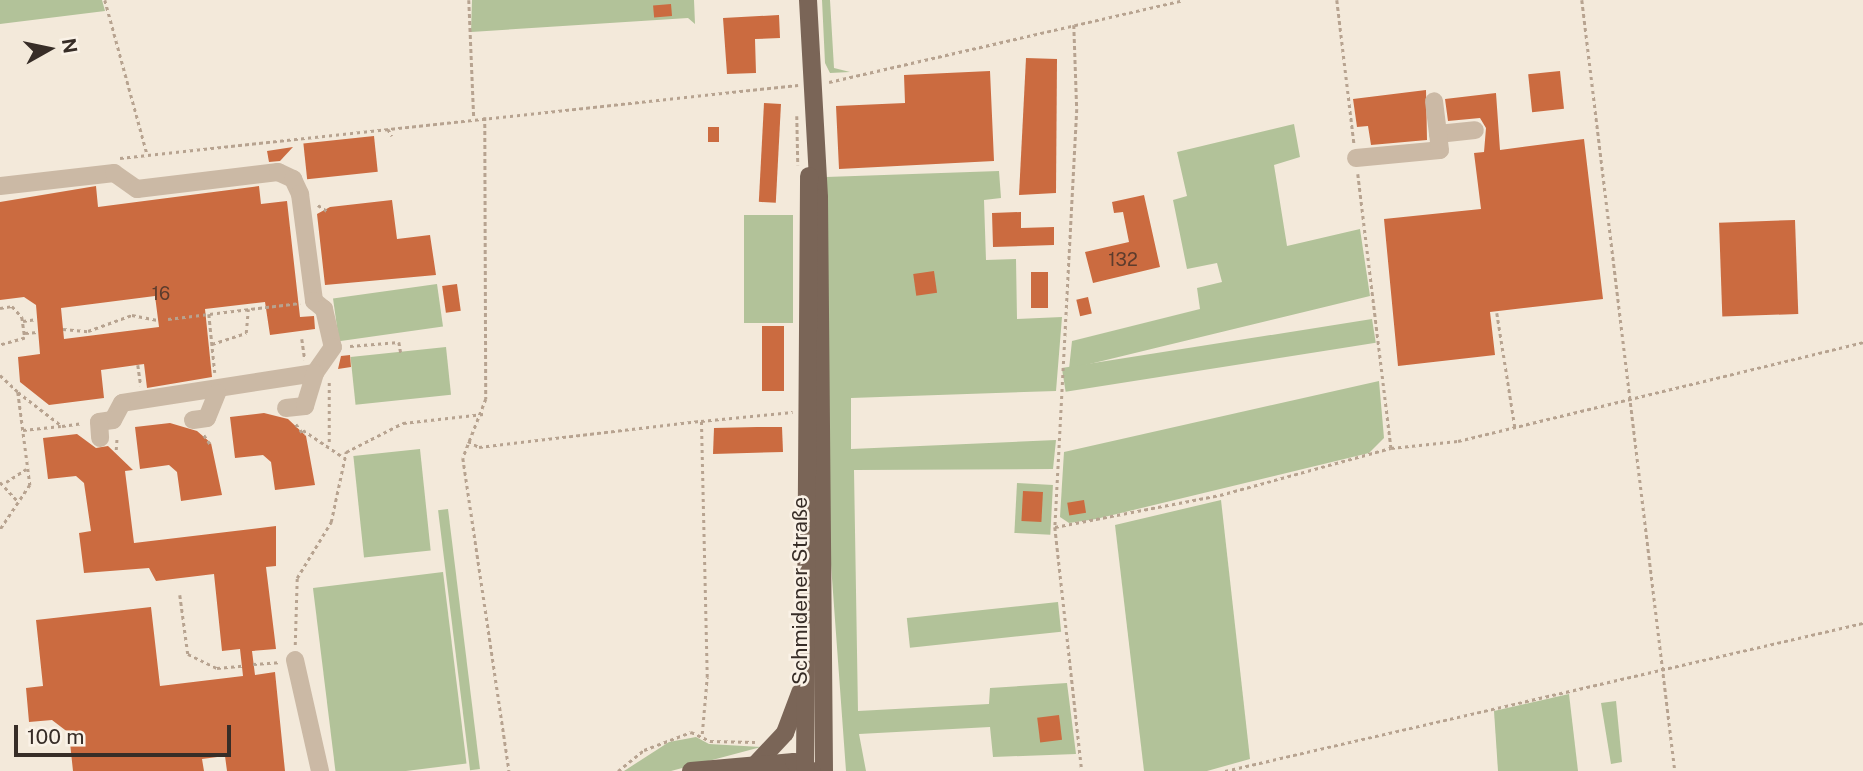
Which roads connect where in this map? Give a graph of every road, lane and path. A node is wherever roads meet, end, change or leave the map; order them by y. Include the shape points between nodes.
1 (105, 0) edge
2 (469, 0) edge
3 (808, 0) edge
4 (1184, 0) edge
5 (1337, 0) edge
6 (1582, 0) edge
7 (1074, 25) junction
8 (803, 85) junction
9 (1434, 101) dead end
10 (485, 117) junction
11 (474, 118) junction
12 (388, 129) junction
13 (1475, 131) dead end
14 (1438, 134) junction
15 (392, 136) dead end
16 (1356, 159) junction
17 (0, 186) edge
18 (314, 301) junction
19 (0, 308) edge
20 (248, 309) junction
21 (1497, 313) dead end
22 (209, 314) junction
23 (37, 319) dead end
24 (168, 319) dead end
25 (158, 320) dead end
26 (23, 321) junction
27 (63, 329) dead end
28 (38, 331) dead end
29 (24, 333) junction
30 (302, 339) dead end
31 (1863, 342) edge
32 (212, 344) junction
33 (0, 345) edge
34 (333, 347) junction
35 (401, 352) dead end
36 (138, 365) dead end
37 (314, 371) junction
38 (0, 375) edge
39 (141, 383) dead end
40 (18, 392) junction
41 (217, 393) junction
42 (1630, 396) junction
43 (286, 408) dead end
44 (814, 411) junction
45 (483, 414) junction
46 (193, 420) dead end
47 (702, 421) junction
48 (62, 426) junction
49 (1516, 427) junction
50 (23, 430) junction
51 (99, 430) joint
52 (303, 430) dead end
53 (468, 441) junction
54 (329, 442) junction
55 (1391, 448) junction
56 (343, 457) junction
57 (27, 468) junction
58 (0, 482) edge
59 (6, 482) junction
60 (18, 502) junction
61 (1055, 527) junction
62 (0, 530) edge
63 (180, 595) dead end
64 (1863, 623) edge
65 (295, 660) junction
66 (253, 664) dead end
67 (242, 666) dead end
68 (1663, 668) junction
69 (806, 675) junction
70 (823, 719) junction
71 (702, 734) junction
72 (762, 742) dead end
73 (764, 767) edge
74 (807, 769) edge
75 (320, 771) edge
76 (509, 771) edge
77 (618, 771) edge
78 (691, 771) edge
79 (824, 771) edge
80 (837, 771) edge
81 (1083, 771) edge
82 (1225, 771) edge
83 (1675, 771) edge

1 - 12 path via 147,154
2 - 11 path
3 - 8 main road, Schmidener Straße
4 - 7 path
5 - 16 path
6 - 42 path
7 - 8 path
7 - 61 path via 1076,109
8 - 10 path
8 - 44 main road, Schmidener Straße via 819,198
9 - 14 lane
10 - 11 path
10 - 45 path via 489,169
11 - 12 path
12 - 15 path
13 - 14 lane
14 - 16 lane via 1440,150
16 - 55 path
17 - 18 lane via 114,173 137,189 278,172 293,180 300,194
18 - 20 path
18 - 34 lane via 324,309
19 - 26 path via 12,306
20 - 22 path
20 - 32 path via 246,333
21 - 49 path
22 - 24 path
22 - 32 path
23 - 26 path
25 - 27 path via 132,315 88,331
26 - 29 path
28 - 29 path
29 - 33 path via 25,338
30 - 37 path
31 - 42 path
32 - 41 path
34 - 35 path via 399,342
34 - 37 lane
36 - 39 path
37 - 41 lane via 228,383
37 - 43 lane via 305,406
37 - 54 path via 333,400
38 - 40 path
40 - 48 path
40 - 50 path
41 - 46 lane via 207,418
41 - 51 lane via 122,403 113,420
42 - 49 path
42 - 68 path
44 - 47 path
44 - 69 main road, Schmidener Straße
44 - 70 main road, Schmidener Straße
45 - 53 path
45 - 56 path via 403,424
47 - 53 path via 491,446
47 - 71 path via 707,677
48 - 50 path
48 - 51 path
49 - 55 path via 1408,451
50 - 57 path
52 - 54 path
53 - 76 path via 463,457
54 - 56 path
55 - 61 path via 1220,495
56 - 65 path via 331,522 297,578
57 - 59 path
57 - 60 path via 30,485
58 - 59 path
59 - 60 path
60 - 62 path
61 - 81 path
63 - 67 path via 188,654 217,668
64 - 68 path
65 - 66 path
65 - 75 lane
68 - 82 path
68 - 83 path
69 - 73 main road, Schmidener Straße via 785,733
69 - 74 main road, Schmidener Straße
70 - 79 main road, Schmidener Straße
70 - 80 main road
71 - 72 path via 726,743
71 - 77 path via 669,737
73 - 74 main road
73 - 78 main road

